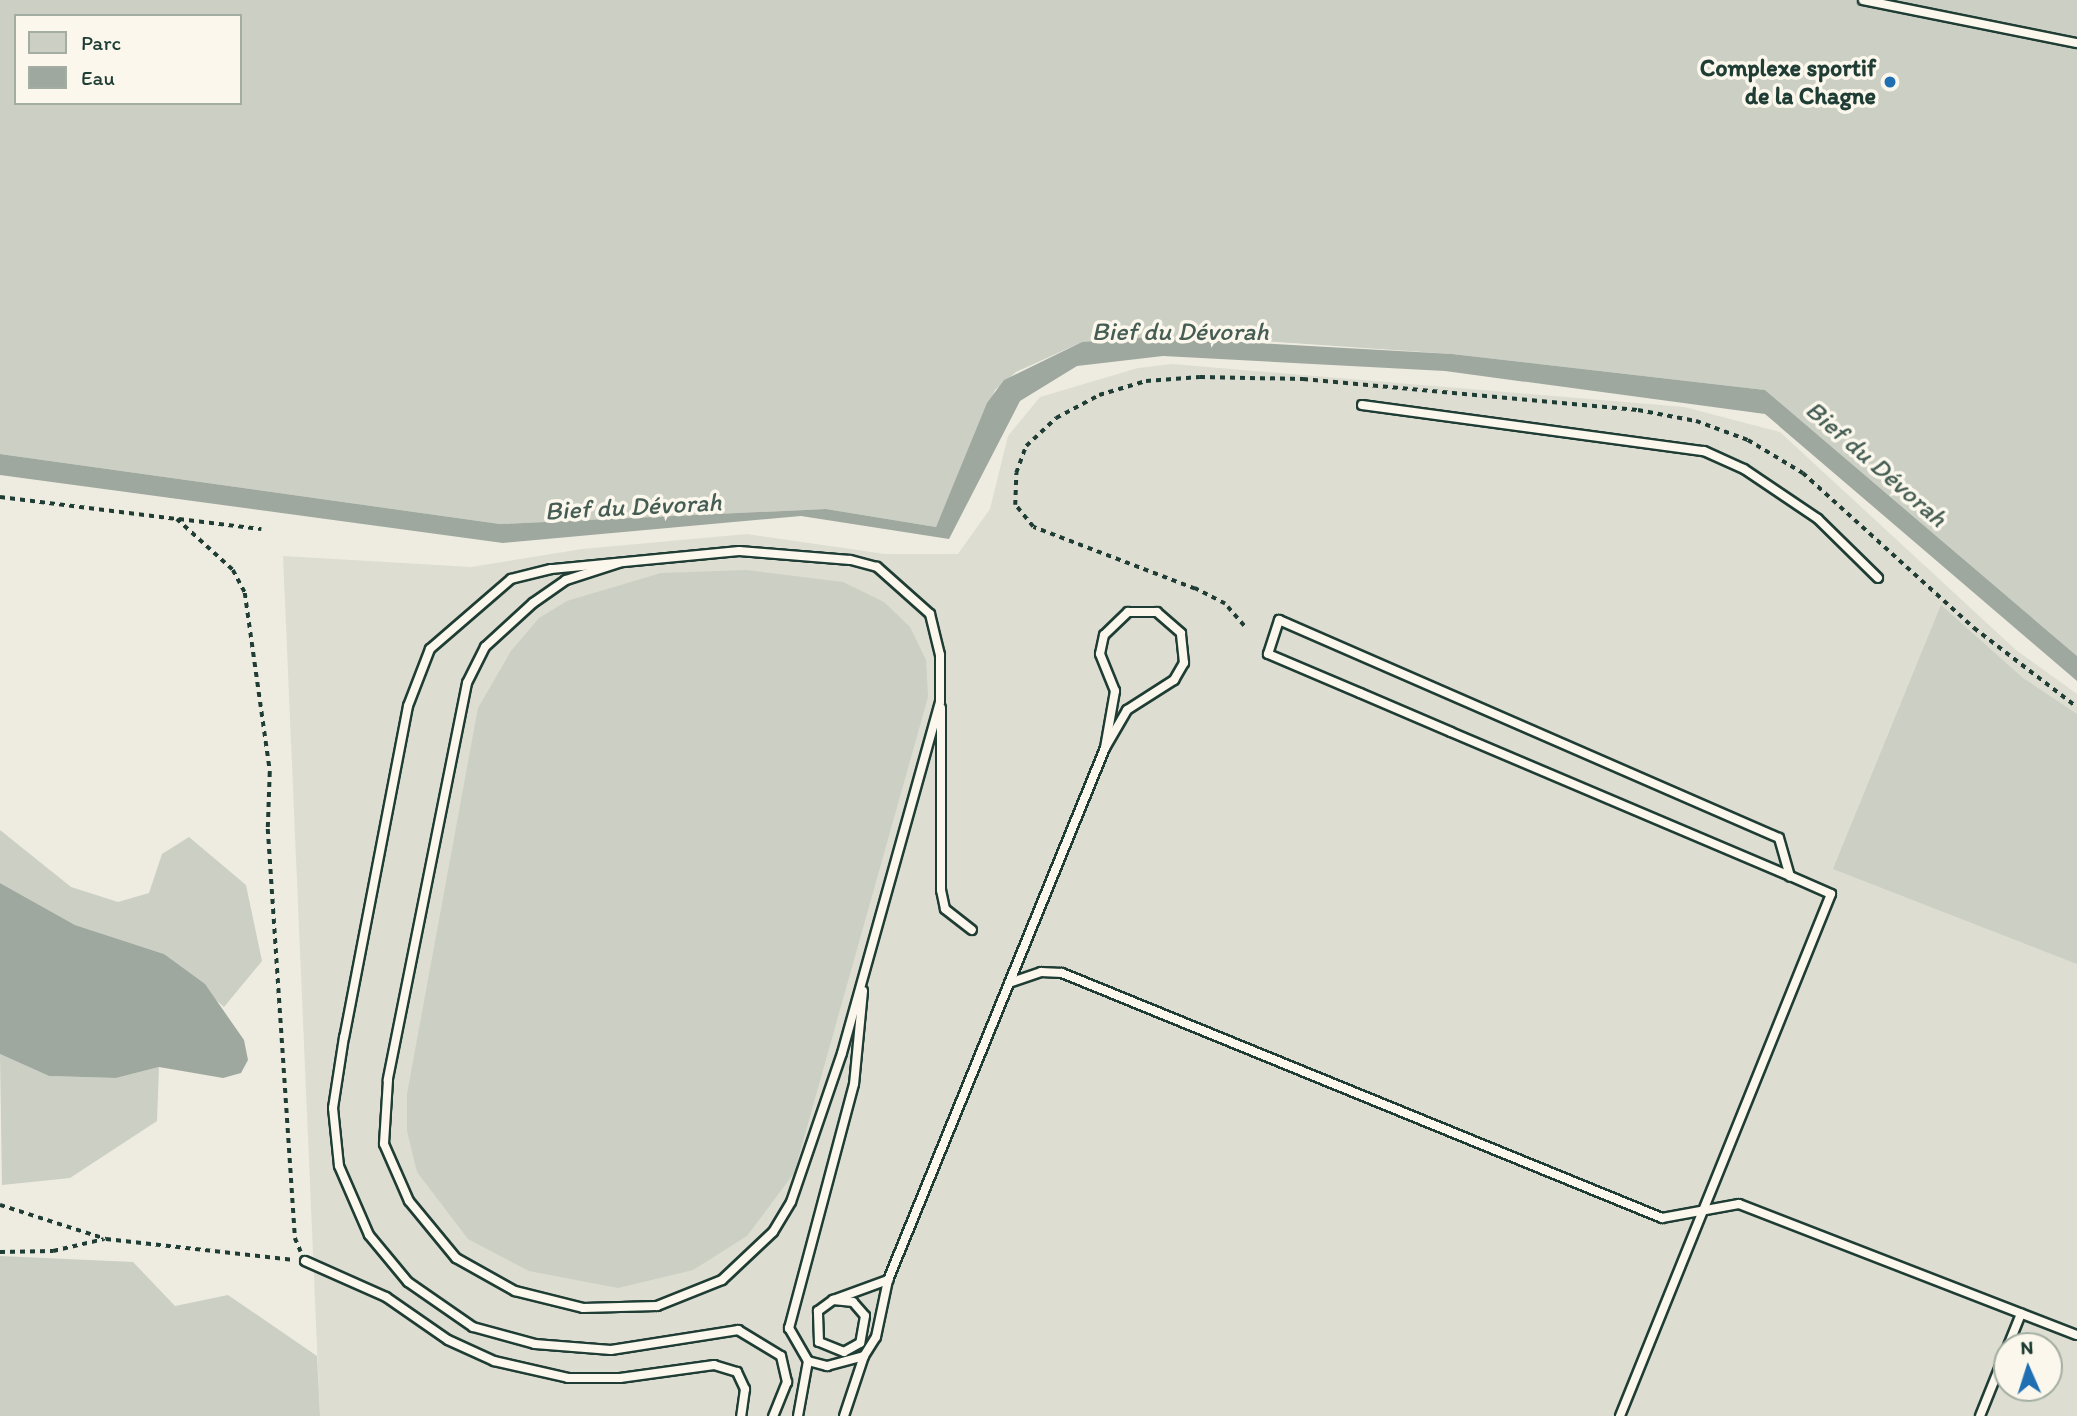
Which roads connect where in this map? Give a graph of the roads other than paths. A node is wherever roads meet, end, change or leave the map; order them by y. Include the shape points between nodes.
1 (1863, 0) edge
2 (2077, 43) edge
3 (1363, 405) dead end
4 (619, 563) junction
5 (1878, 578) dead end
6 (940, 702) junction
7 (1105, 748) junction
8 (1790, 877) junction
9 (972, 930) dead end
10 (865, 968) junction
11 (1009, 983) junction
12 (1703, 1211) junction
13 (305, 1261) road end
14 (888, 1280) junction
15 (833, 1300) junction
16 (2021, 1313) junction
17 (2014, 1332) edge
18 (2077, 1335) edge
19 (864, 1356) junction
20 (808, 1361) junction
21 (1993, 1384) edge
22 (741, 1416) edge
23 (773, 1416) edge
24 (798, 1416) edge
25 (844, 1416) edge
26 (1620, 1416) edge
27 (1980, 1416) edge

1 - 2 lane
3 - 5 lane via 1704,451 1744,469 1818,519
4 - 6 lane via 739,551 877,567 930,614 940,655
4 - 10 lane via 566,580 524,610 485,648 467,682 384,1110 384,1144 409,1201 456,1258 486,1279 547,1302 615,1310 657,1306 722,1280 773,1232 791,1202
4 - 23 lane via 510,579 430,649 408,706 344,1037 333,1108 339,1166 369,1235 408,1282 474,1327 535,1344 611,1350 738,1331 781,1356 787,1382
6 - 9 lane via 941,890 945,909
6 - 10 lane
7 - 7 lane via 1115,691 1100,654 1104,635 1128,612 1157,612 1181,633 1184,663 1174,680 1127,710
7 - 11 lane
8 - 8 lane via 1268,654 1279,620 1779,838
8 - 12 lane via 1831,894
10 - 20 lane via 854,1084 792,1305 789,1328
11 - 12 lane via 1041,972 1062,973 1662,1218
11 - 14 lane
12 - 16 lane via 1739,1204
12 - 26 lane
13 - 22 lane via 386,1297 448,1340 494,1361 568,1378 620,1378 714,1365 737,1372 745,1390
14 - 15 lane
14 - 19 lane via 876,1337
15 - 15 lane via 818,1311 814,1332 830,1350 844,1352 860,1343 865,1316 853,1303
16 - 17 lane
16 - 18 lane
19 - 20 lane via 837,1366
19 - 25 lane
20 - 24 lane
21 - 27 lane

